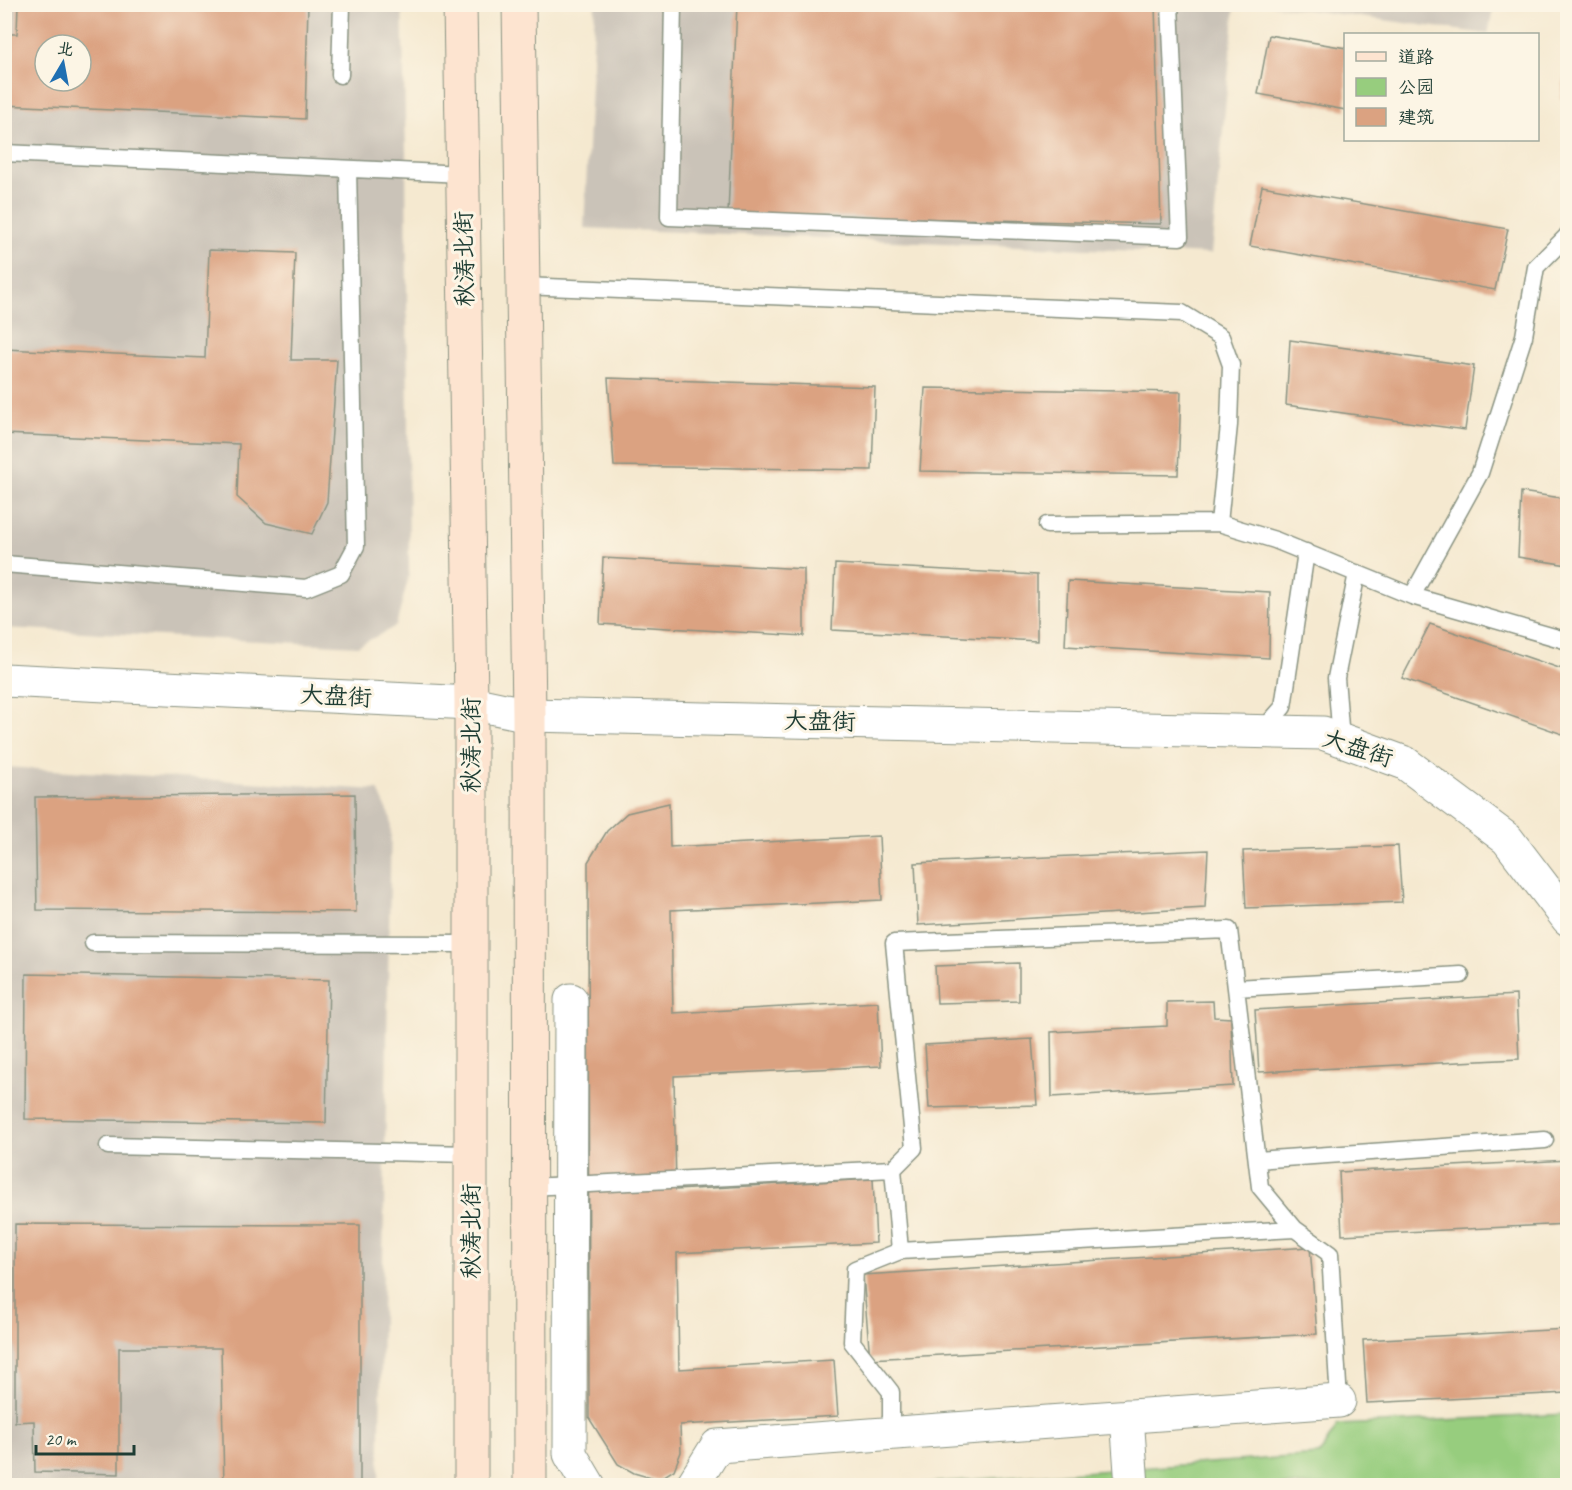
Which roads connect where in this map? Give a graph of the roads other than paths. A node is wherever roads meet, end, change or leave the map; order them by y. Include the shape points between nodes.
1 (342, 4) edge
2 (460, 4) edge
3 (519, 4) edge
4 (673, 4) edge
5 (1170, 4) edge
6 (340, 75) dead end
7 (4, 153) edge
8 (348, 169) junction
9 (463, 174) junction
10 (1568, 234) edge
11 (523, 286) junction
12 (1219, 523) junction
13 (1047, 525) dead end
14 (1306, 552) junction
15 (4, 564) edge
16 (1357, 573) junction
17 (1412, 596) junction
18 (1568, 641) edge
19 (4, 680) edge
20 (471, 703) junction
21 (529, 715) junction
22 (1263, 731) junction
23 (1341, 740) junction
24 (1568, 919) edge
25 (93, 943) dead end
26 (471, 944) junction
27 (1461, 975) dead end
28 (1236, 988) junction
29 (571, 1000) dead end
30 (1545, 1140) dead end
31 (108, 1146) dead end
32 (471, 1154) junction
33 (1257, 1160) junction
34 (893, 1169) junction
35 (571, 1185) junction
36 (529, 1187) junction
37 (1295, 1229) junction
38 (900, 1251) junction
39 (1339, 1401) joint
40 (1127, 1416) junction
41 (891, 1434) junction
42 (471, 1485) edge
43 (530, 1485) edge
44 (589, 1485) edge
45 (692, 1485) edge
46 (1132, 1485) edge

1 - 6 lane
2 - 9 main road, 秋涛北街
3 - 11 main road
4 - 5 lane via 669,218 1180,237
7 - 8 lane
8 - 9 lane
8 - 15 lane via 356,546 341,574 306,588
9 - 20 main road, 秋涛北街
10 - 17 lane via 1536,267 1524,336 1480,473
11 - 12 lane via 1182,314 1221,337 1231,365
11 - 21 main road
12 - 13 lane
12 - 14 lane
14 - 16 lane
14 - 22 lane via 1283,707
16 - 17 lane
16 - 23 lane via 1336,678
17 - 18 lane
19 - 20 street, 大盘街
20 - 21 street, 大盘街
20 - 26 main road, 秋涛北街
21 - 22 street, 大盘街
21 - 36 main road
22 - 23 street, 大盘街 via 1323,733
23 - 24 street, 大盘街 via 1405,764 1508,839
25 - 26 lane
26 - 32 main road, 秋涛北街
27 - 28 lane
28 - 33 lane
28 - 34 lane via 1229,930 894,943 914,1148
29 - 35 street
30 - 33 lane
31 - 32 lane
32 - 42 main road, 秋涛北街
33 - 37 lane via 1260,1186
34 - 35 lane
34 - 38 lane
35 - 36 lane
35 - 44 street via 570,1454
36 - 43 main road
37 - 38 lane
37 - 39 lane via 1330,1254
38 - 41 lane via 855,1269 852,1342 891,1392
39 - 40 street
40 - 41 street
40 - 46 street
41 - 45 street via 717,1446

